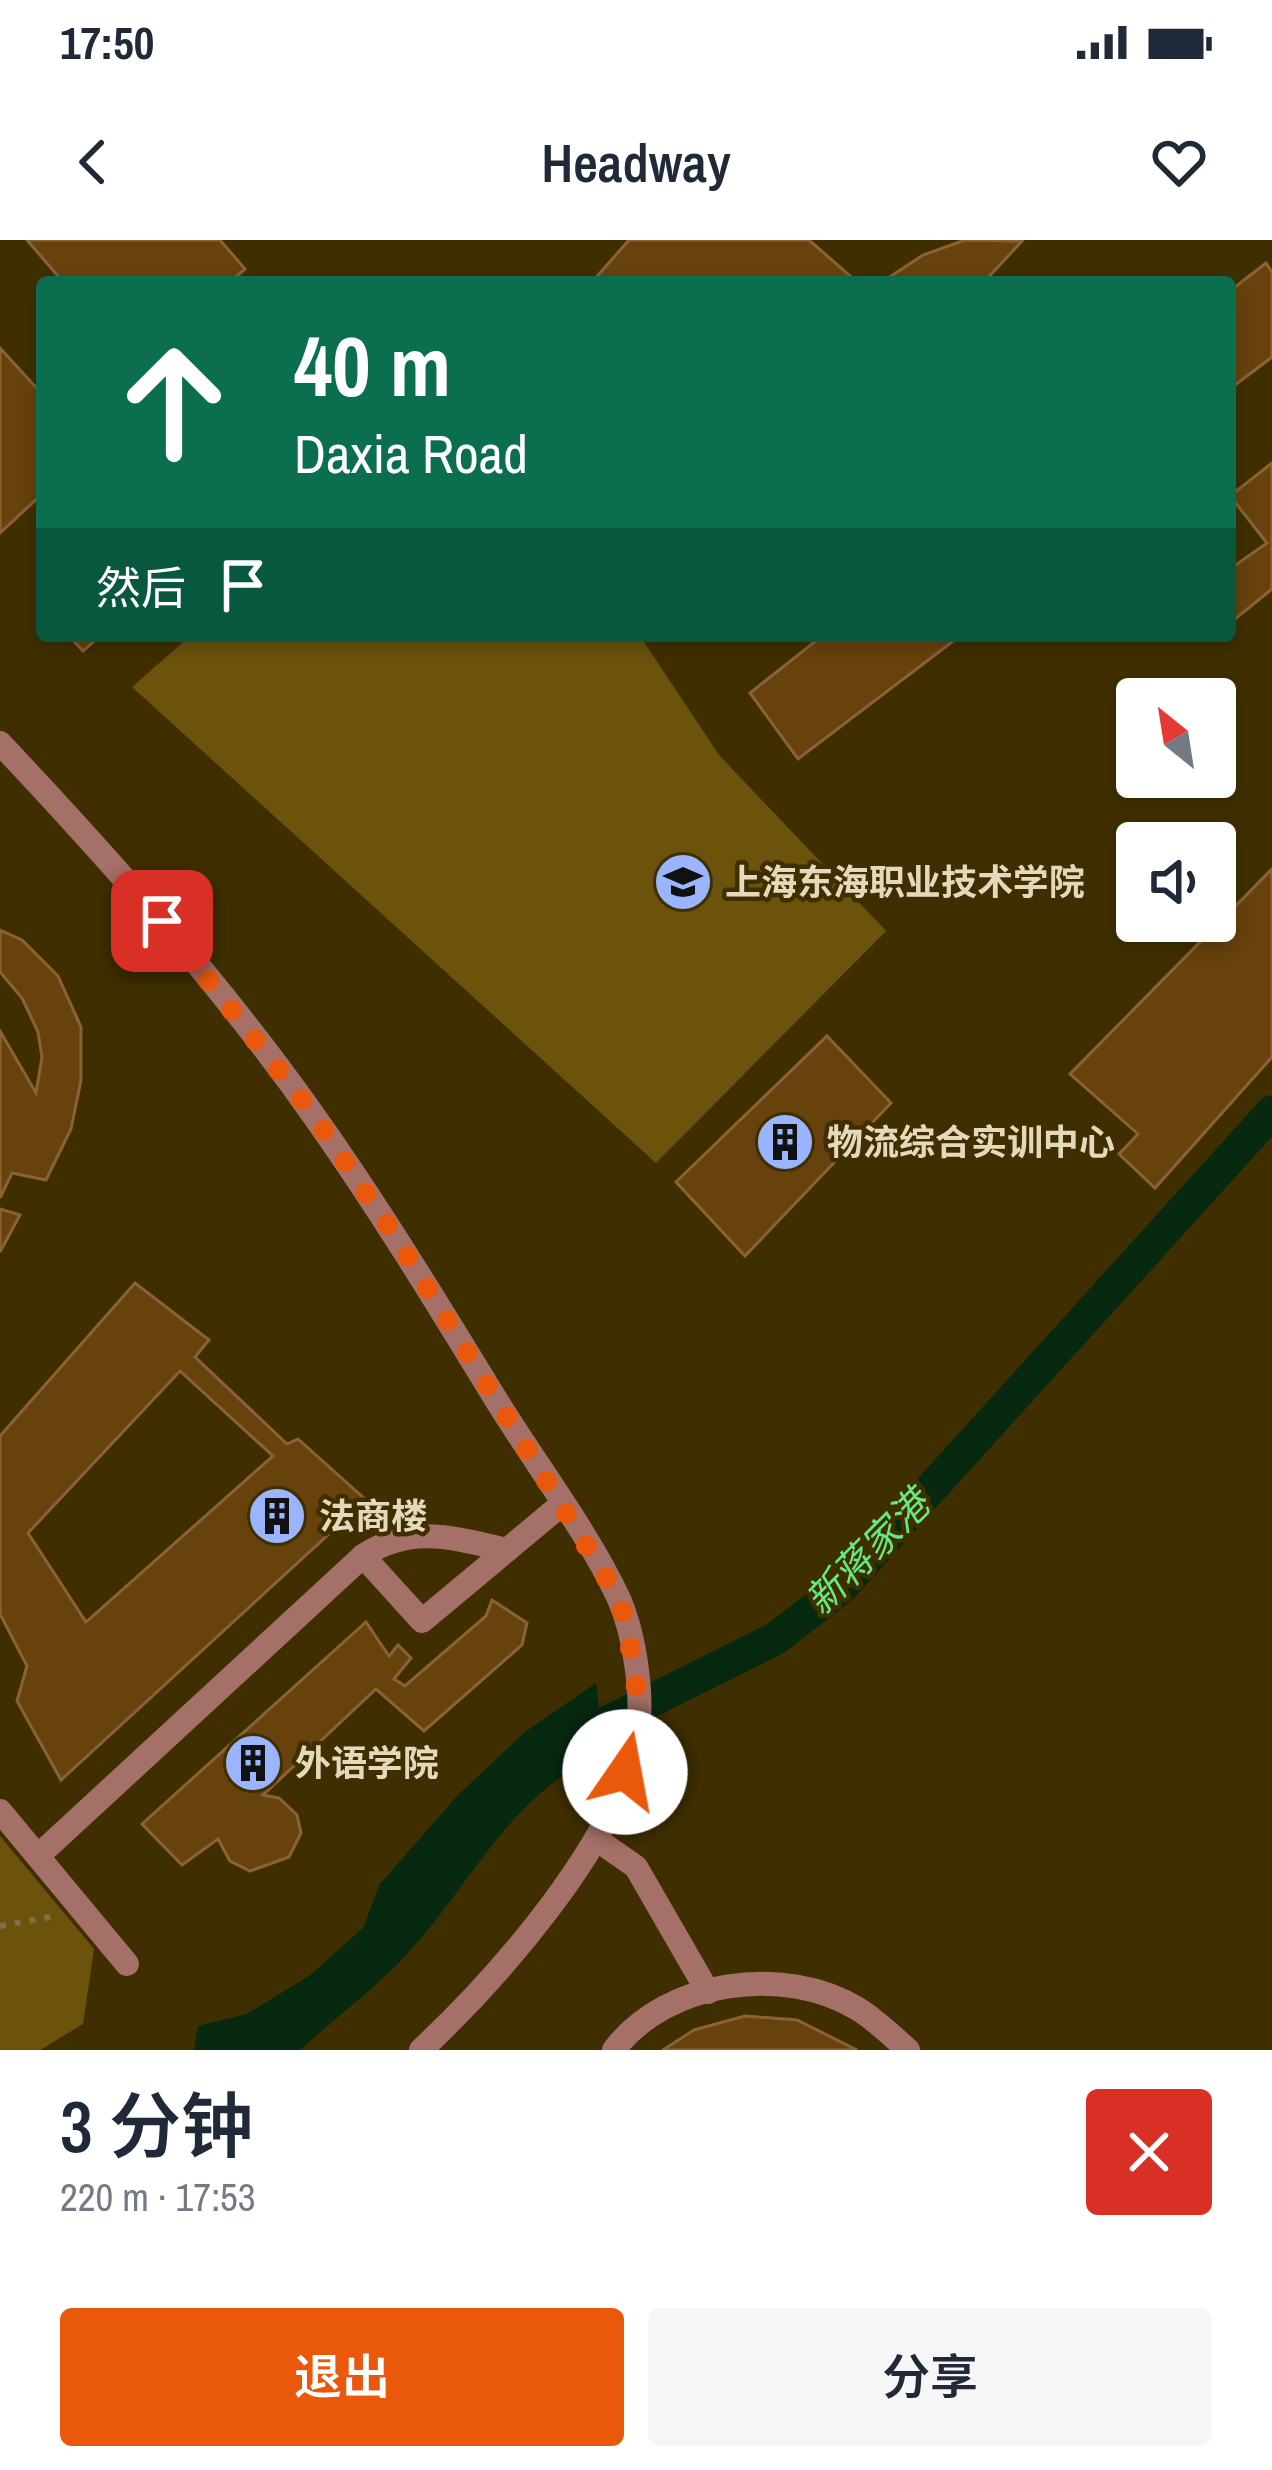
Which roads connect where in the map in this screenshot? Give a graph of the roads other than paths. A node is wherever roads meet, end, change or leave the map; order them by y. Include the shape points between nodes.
1 (0, 743) edge
2 (561, 1505) junction
3 (507, 1550) junction
4 (363, 1556) junction
5 (0, 1811) edge
6 (596, 1840) junction
7 (39, 1855) junction
8 (127, 1964) dead end
9 (708, 1992) junction
10 (422, 2050) edge
11 (614, 2050) edge
12 (908, 2050) edge

1 - 2 street via 162,921 313,1114
2 - 3 street
2 - 6 street via 620,1600 636,1674 637,1740
3 - 4 street via 434,1534 391,1538
3 - 4 street via 422,1621
4 - 7 street
5 - 7 street
6 - 9 street via 636,1867
6 - 10 street via 540,1917
7 - 8 street
9 - 11 street via 674,2002
9 - 12 street via 735,1984 798,1986 857,2008

